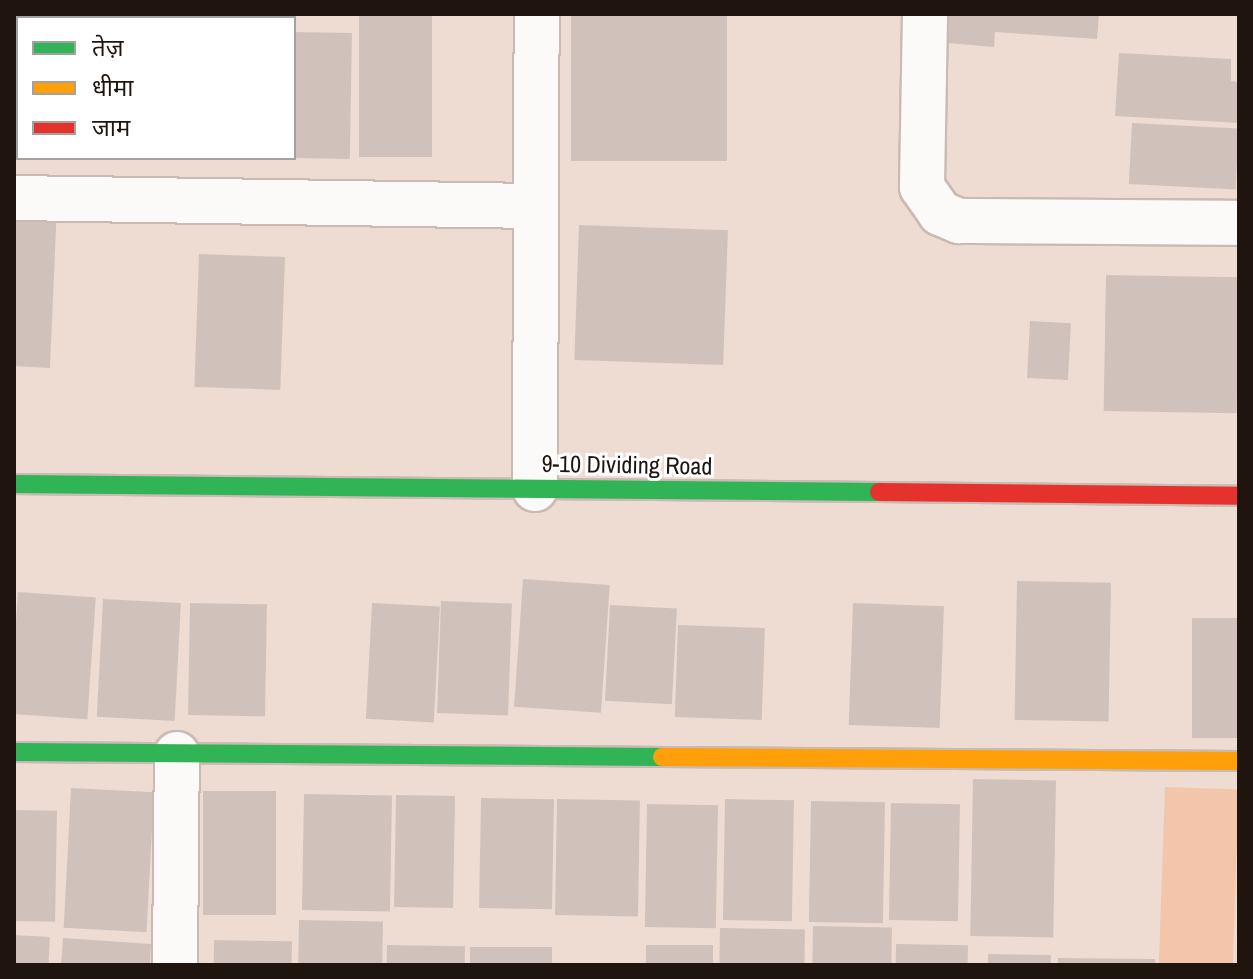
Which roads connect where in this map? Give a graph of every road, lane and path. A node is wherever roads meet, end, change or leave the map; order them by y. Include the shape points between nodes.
1 (537, 14) edge
2 (925, 14) edge
3 (14, 198) edge
4 (536, 206) junction
5 (1239, 223) edge
6 (14, 484) edge
7 (535, 489) junction
8 (1239, 496) edge
9 (14, 752) edge
10 (177, 754) junction
11 (1239, 761) edge
12 (175, 965) edge

1 - 4 street
2 - 5 street via 922,187 940,213 959,221
3 - 4 street
4 - 7 street
6 - 7 street, 9-10 Dividing Road
7 - 8 street, 9-10 Dividing Road
9 - 10 street
10 - 11 street
10 - 12 street

